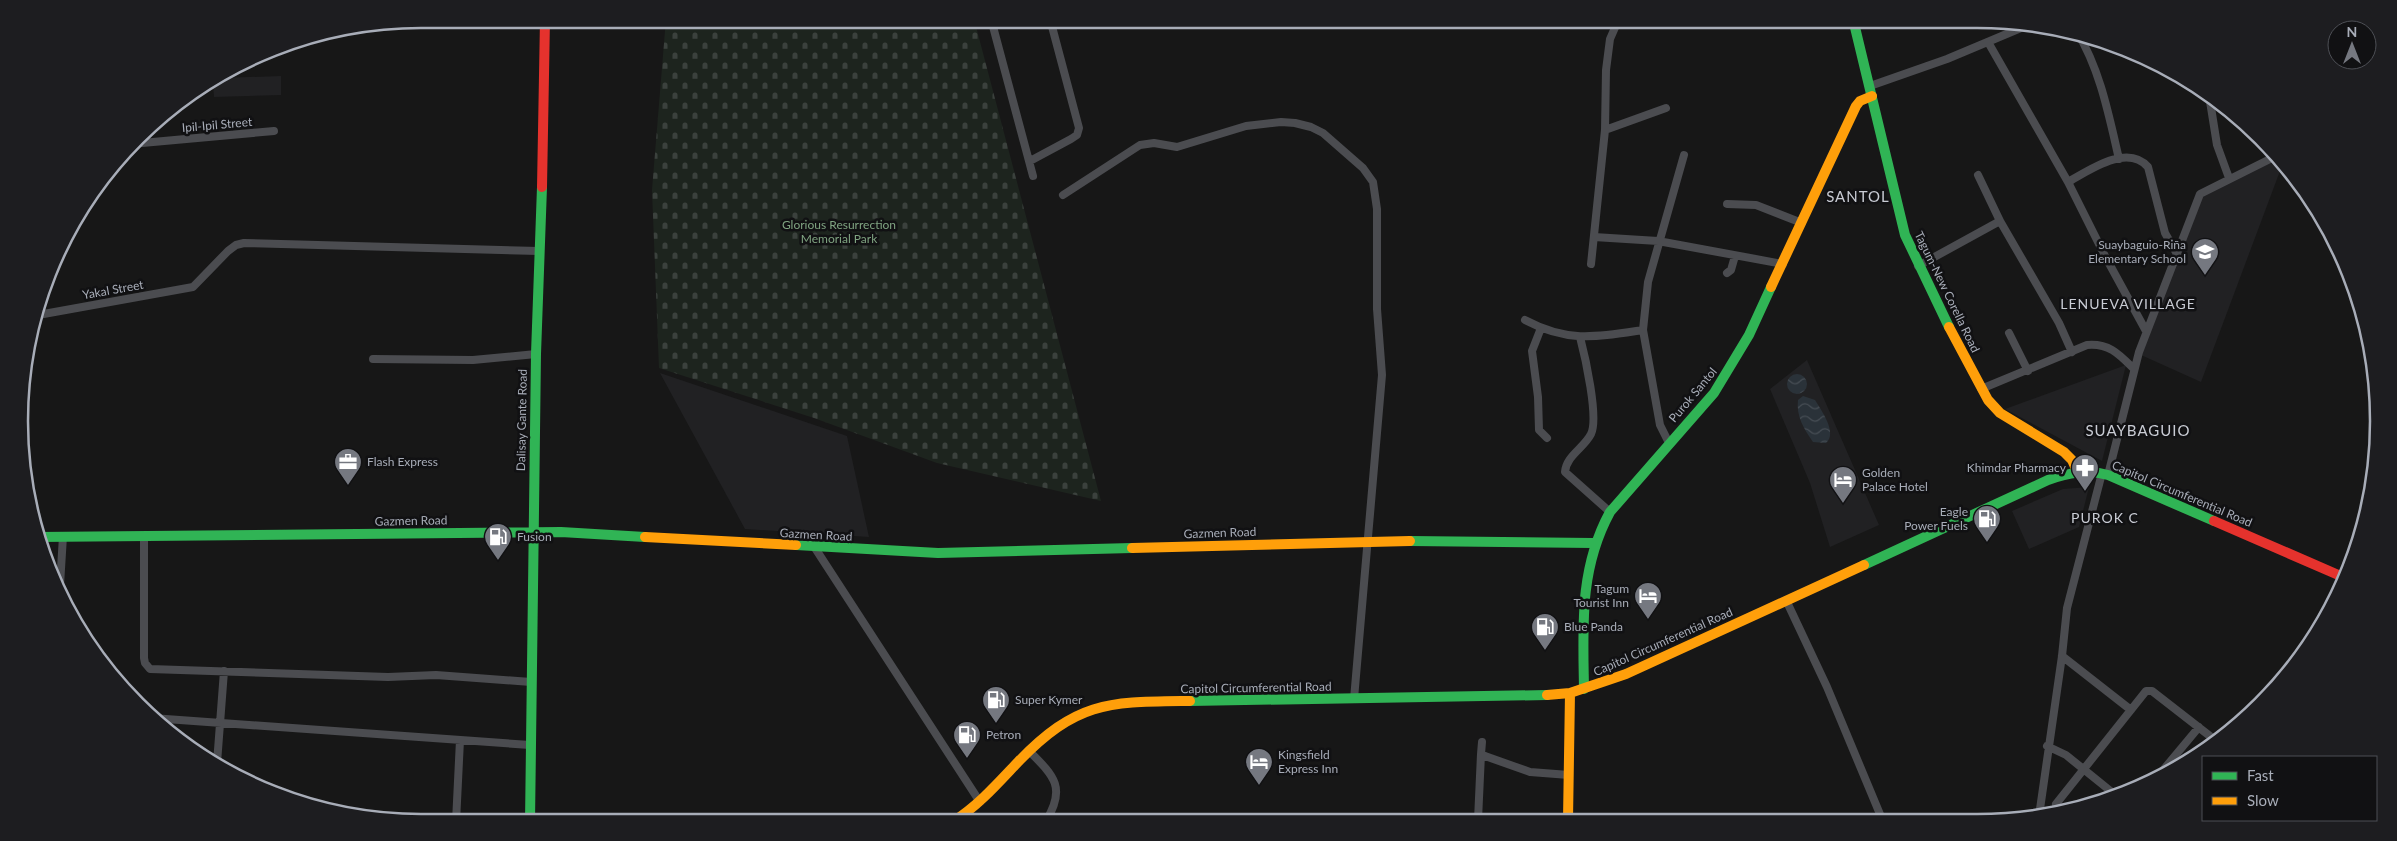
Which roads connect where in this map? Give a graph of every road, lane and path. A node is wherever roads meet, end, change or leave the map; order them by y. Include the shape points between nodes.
1 (545, 28) edge
2 (993, 28) edge
3 (1052, 28) edge
4 (1615, 28) edge
5 (1855, 28) edge
6 (2018, 30) edge
7 (1988, 42) junction
8 (2082, 42) edge
9 (1871, 91) junction
10 (2212, 106) edge
11 (1666, 108) dead end
12 (1605, 130) junction
13 (274, 132) dead end
14 (143, 143) edge
15 (1684, 155) dead end
16 (2119, 159) junction
17 (2270, 159) edge
18 (1030, 162) junction
19 (1978, 175) dead end
20 (1033, 176) dead end
21 (2229, 178) junction
22 (2068, 182) junction
23 (1063, 195) dead end
24 (1727, 204) dead end
25 (2000, 221) junction
26 (1802, 223) junction
27 (1594, 236) junction
28 (1658, 241) junction
29 (539, 251) junction
30 (2177, 254) junction
31 (1735, 256) junction
32 (1591, 264) dead end
33 (1783, 264) junction
34 (1918, 266) junction
35 (1727, 273) dead end
36 (42, 314) edge
37 (1525, 320) dead end
38 (1541, 328) junction
39 (1643, 330) junction
40 (2146, 332) junction
41 (2009, 333) dead end
42 (1580, 337) junction
43 (2072, 352) junction
44 (536, 354) junction
45 (373, 359) dead end
46 (2134, 369) junction
47 (2028, 371) junction
48 (1981, 389) junction
49 (1547, 438) dead end
50 (1669, 443) junction
51 (2077, 471) junction
52 (2105, 474) junction
53 (1610, 512) junction
54 (533, 532) junction
55 (63, 536) junction
56 (144, 536) junction
57 (45, 537) edge
58 (1368, 541) junction
59 (1594, 543) junction
60 (815, 548) junction
61 (2338, 575) edge
62 (60, 578) edge
63 (1786, 600) junction
64 (2062, 656) junction
65 (224, 671) junction
66 (531, 682) junction
67 (1584, 689) junction
68 (1570, 693) junction
69 (1354, 699) junction
70 (2130, 710) junction
71 (165, 719) edge
72 (220, 723) junction
73 (2198, 727) junction
74 (2210, 736) edge
75 (460, 740) junction
76 (1482, 742) dead end
77 (530, 745) junction
78 (2048, 746) junction
79 (1029, 751) junction
80 (1481, 754) junction
81 (217, 756) edge
82 (2168, 763) edge
83 (2084, 768) junction
84 (1569, 775) junction
85 (2110, 790) edge
86 (980, 802) junction
87 (2056, 804) dead end
88 (2040, 808) edge
89 (456, 814) edge
90 (530, 814) edge
91 (964, 814) edge
92 (1049, 814) edge
93 (1478, 814) edge
94 (1568, 814) edge
95 (1880, 814) edge

1 - 29 main road, Dalisay Gante Road
2 - 18 street
3 - 18 street via 1079,128 1077,135
4 - 12 street via 1606,70
5 - 9 main road, Tagum-New Corella Road
6 - 7 street
7 - 9 street
7 - 22 street
8 - 16 street via 2107,110
9 - 26 main road, Purok Santol via 1856,106
9 - 34 main road, Tagum-New Corella Road via 1900,219
10 - 21 street via 2217,144
11 - 12 street
12 - 27 street
13 - 14 street, Ipil-Ipil Street
15 - 28 street
16 - 22 street via 2105,162
16 - 30 street via 2141,161 2148,167 2165,233
17 - 21 street
18 - 20 street
19 - 25 street
21 - 30 street via 2200,194
22 - 40 street
23 - 58 street via 1140,144 1147,142 1177,147 1246,126 1280,122 1311,127 1323,134 1371,177 1376,190 1377,309 1382,375
24 - 26 street via 1756,206
25 - 34 street
25 - 43 street via 2059,323
26 - 33 main road, Purok Santol
27 - 28 street
27 - 32 street
28 - 31 street
28 - 39 street via 1648,282
29 - 36 street, Yakal Street via 244,243 228,251 193,287
29 - 44 main road, Dalisay Gante Road
30 - 40 street
31 - 33 street
31 - 35 street via 1732,270
33 - 50 main road, Purok Santol via 1749,335 1722,381
34 - 48 main road, Tagum-New Corella Road
37 - 38 street
38 - 42 street
38 - 49 street via 1532,351 1539,430
39 - 42 street
39 - 50 street via 1660,424
40 - 46 street
41 - 47 street
42 - 53 street via 1588,374 1593,428 1568,462 1565,472
43 - 46 street via 2086,345 2108,347 2118,352
43 - 47 street
44 - 45 street via 465,361
44 - 54 main road, Dalisay Gante Road
46 - 52 street
47 - 48 street
48 - 51 main road, Tagum-New Corella Road via 2000,413 2064,452
50 - 53 main road, Purok Santol
51 - 52 main road, Capitol Circumferential Road
51 - 63 main road, Capitol Circumferential Road via 2048,480
52 - 61 main road, Capitol Circumferential Road
52 - 64 street via 2071,588
53 - 59 main road, Purok Santol
54 - 56 main road, Gazmen Road
54 - 60 main road, Gazmen Road via 630,534
54 - 66 main road, Dalisay Gante Road
55 - 56 main road, Gazmen Road
55 - 57 main road, Gazmen Road
55 - 62 street
56 - 65 street via 145,663 150,669
58 - 59 main road, Gazmen Road
58 - 60 main road, Gazmen Road via 938,553
58 - 69 street
59 - 67 main road, Purok Santol via 1584,611
60 - 86 street
63 - 67 main road, Capitol Circumferential Road via 1626,674
63 - 95 street via 1827,687
64 - 70 street
64 - 78 street
65 - 66 street via 388,677 436,675
65 - 72 street
66 - 77 main road, Dalisay Gante Road
67 - 68 main road, Capitol Circumferential Road
68 - 69 main road, Capitol Circumferential Road
68 - 84 main road
69 - 79 main road, Capitol Circumferential Road via 1104,705 1083,711 1063,722
70 - 73 street via 2146,691 2152,691
70 - 83 street
71 - 72 street
72 - 75 street
72 - 81 street
73 - 74 street
73 - 82 street
75 - 77 street
75 - 89 street
76 - 80 street
77 - 90 main road, Dalisay Gante Road
78 - 83 street
78 - 88 street
79 - 86 main road, Capitol Circumferential Road
79 - 92 street via 1050,771 1056,783 1056,796
80 - 84 street via 1530,772
80 - 93 street
83 - 85 street
83 - 87 street
84 - 94 main road
86 - 91 main road, Capitol Circumferential Road

